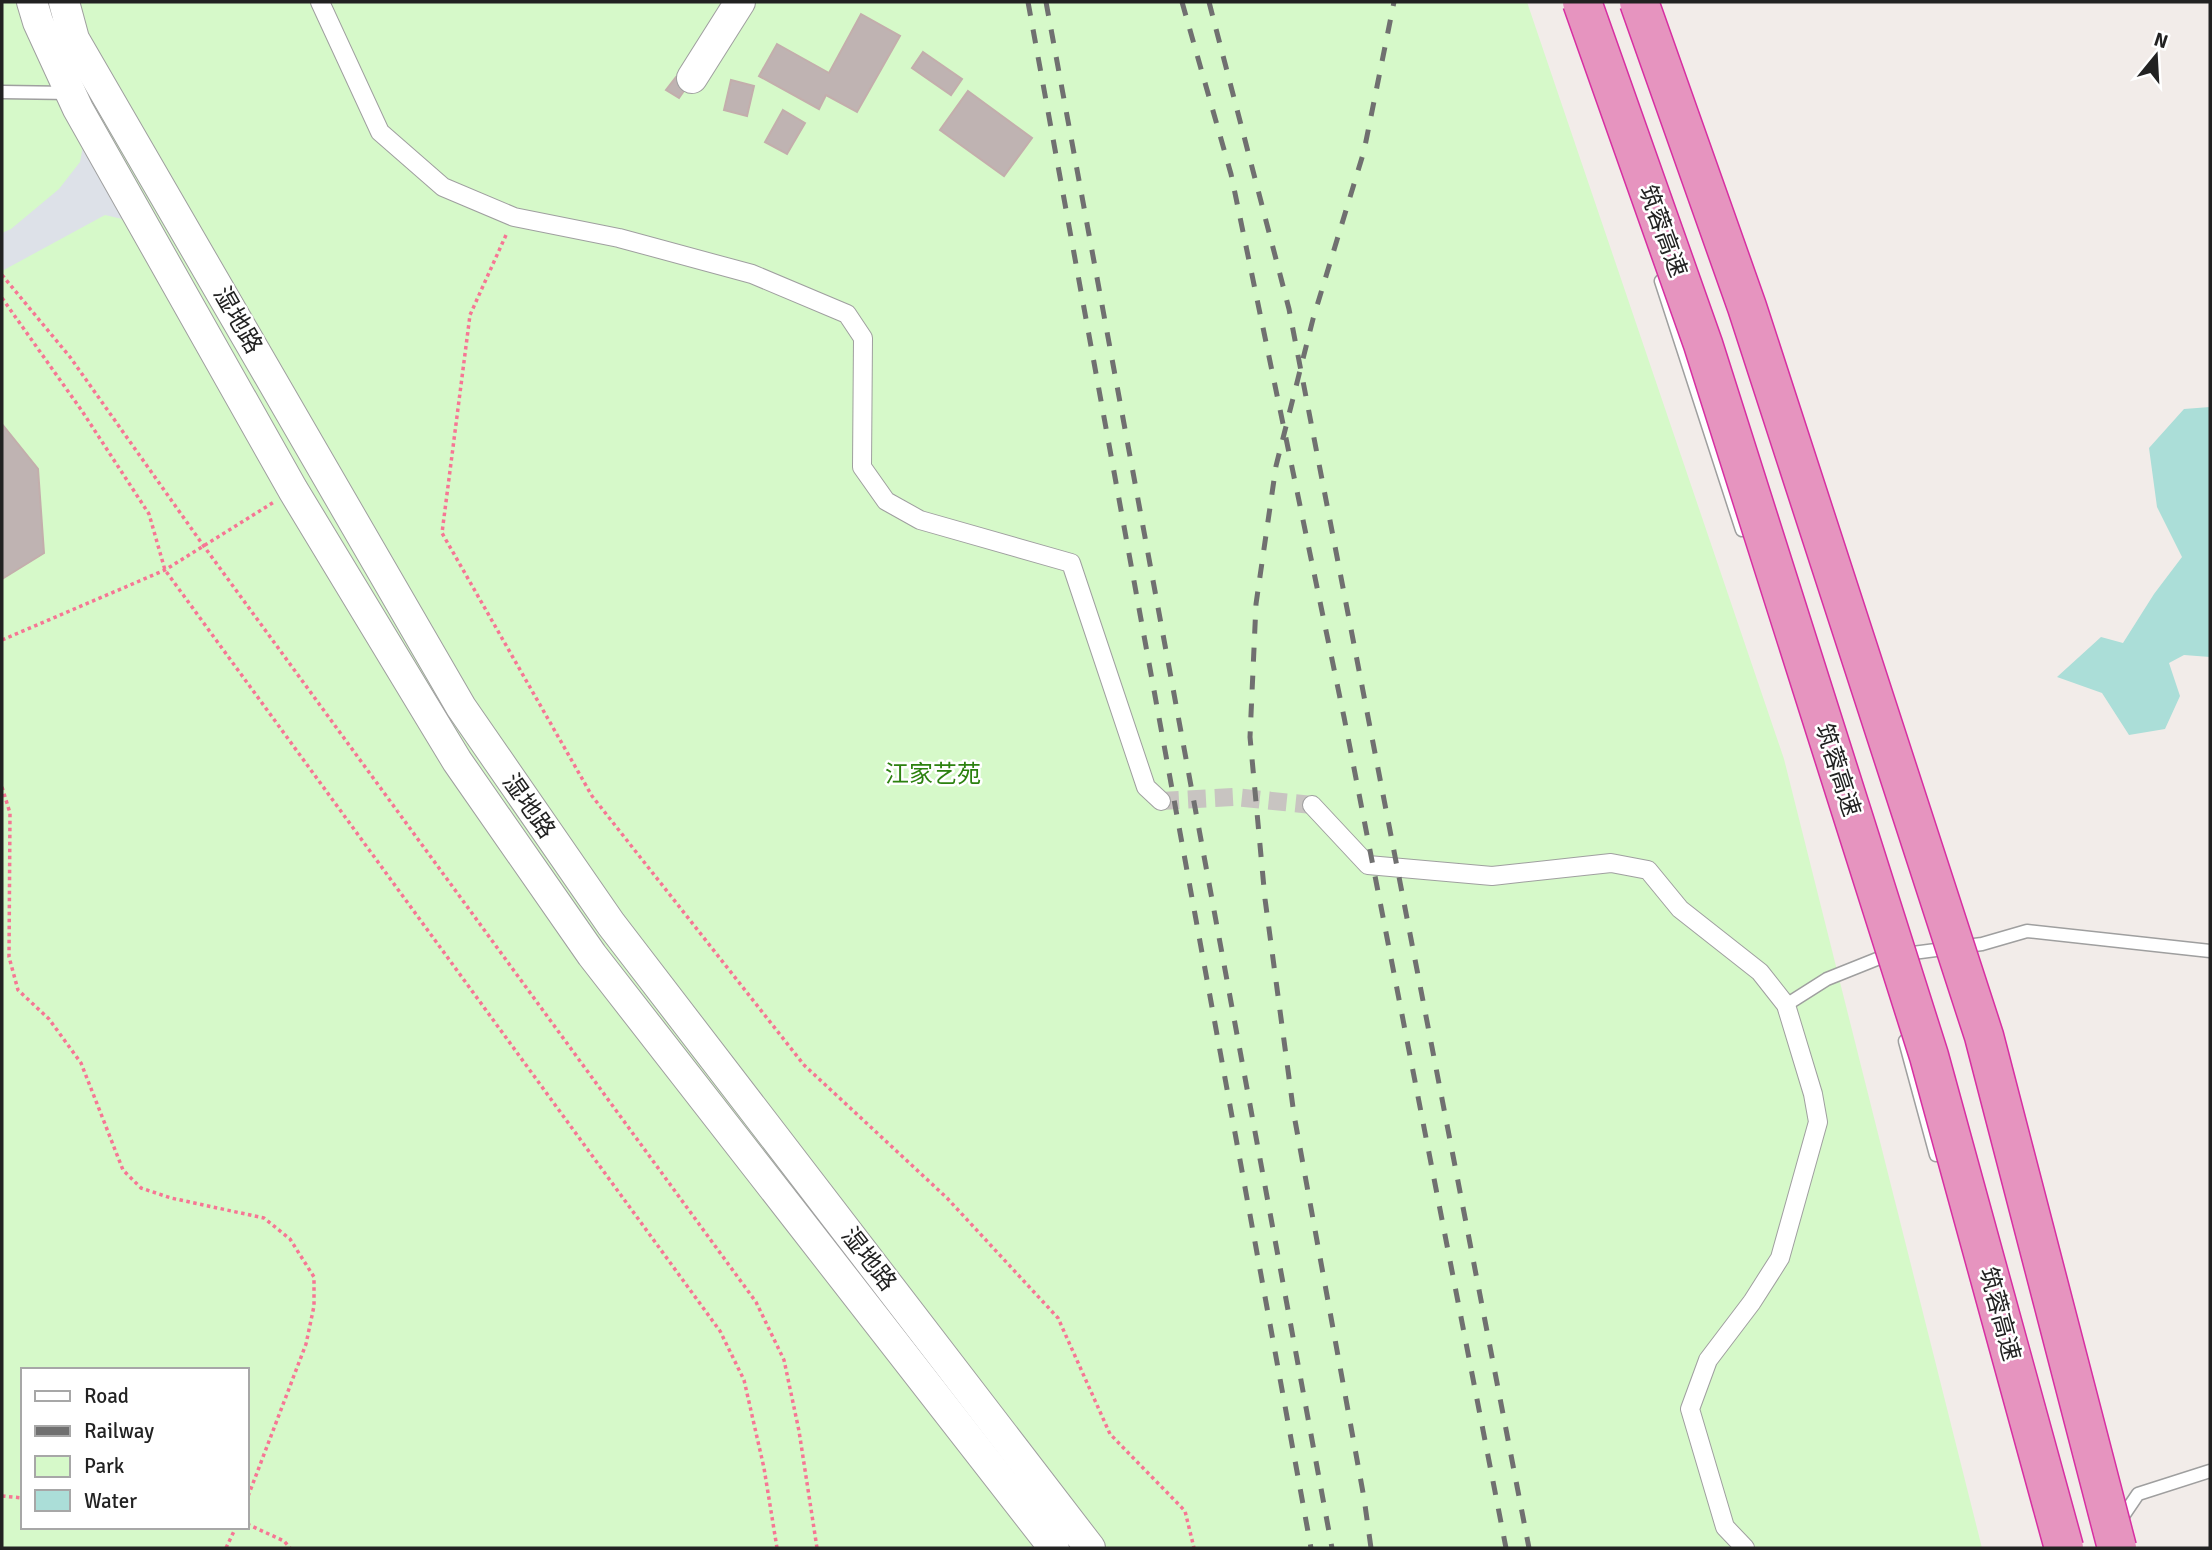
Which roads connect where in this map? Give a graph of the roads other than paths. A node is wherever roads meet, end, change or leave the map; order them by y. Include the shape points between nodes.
1 (33, 2) edge
2 (64, 2) edge
3 (320, 2) edge
4 (740, 2) edge
5 (1569, 2) edge
6 (1582, 2) edge
7 (1639, 2) edge
8 (1589, 61) dead end
9 (692, 78) dead end
10 (2, 92) edge
11 (71, 93) junction
12 (1657, 270) dead end
13 (1748, 547) dead end
14 (1161, 801) dead end
15 (1312, 805) tunnel mouth
16 (1877, 944) dead end
17 (2210, 951) edge
18 (1881, 957) junction
19 (1885, 971) dead end
20 (1786, 1005) junction
21 (1900, 1024) dead end
22 (1941, 1172) dead end
23 (2210, 1471) edge
24 (1054, 1548) edge
25 (1090, 1548) edge
26 (1745, 1548) edge
27 (2064, 1548) edge
28 (2101, 1548) edge
29 (2117, 1548) edge

1 - 11 street, 湿地路
2 - 25 street, 湿地路 via 74,38 461,707 611,924
3 - 14 street via 380,132 443,187 514,217 619,238 752,274 847,314 863,338 862,467 886,501 920,520 1071,563 1146,787
4 - 9 street
5 - 8 lane
6 - 27 highway, 筑蓉高速, bridge via 1703,344 1929,1056
7 - 29 highway, bridge via 1752,321 1984,1036
10 - 11 lane
11 - 24 street, 湿地路 via 293,489 457,761 592,955
12 - 13 lane
15 - 20 street via 1368,864 1492,876 1611,863 1648,870 1680,909 1760,972
16 - 18 lane
17 - 18 lane via 2028,931 1982,944
18 - 19 lane
18 - 20 lane via 1827,978
20 - 26 street via 1818,1122 1780,1258 1708,1360 1690,1409 1725,1527
21 - 22 lane
23 - 28 lane via 2138,1494

